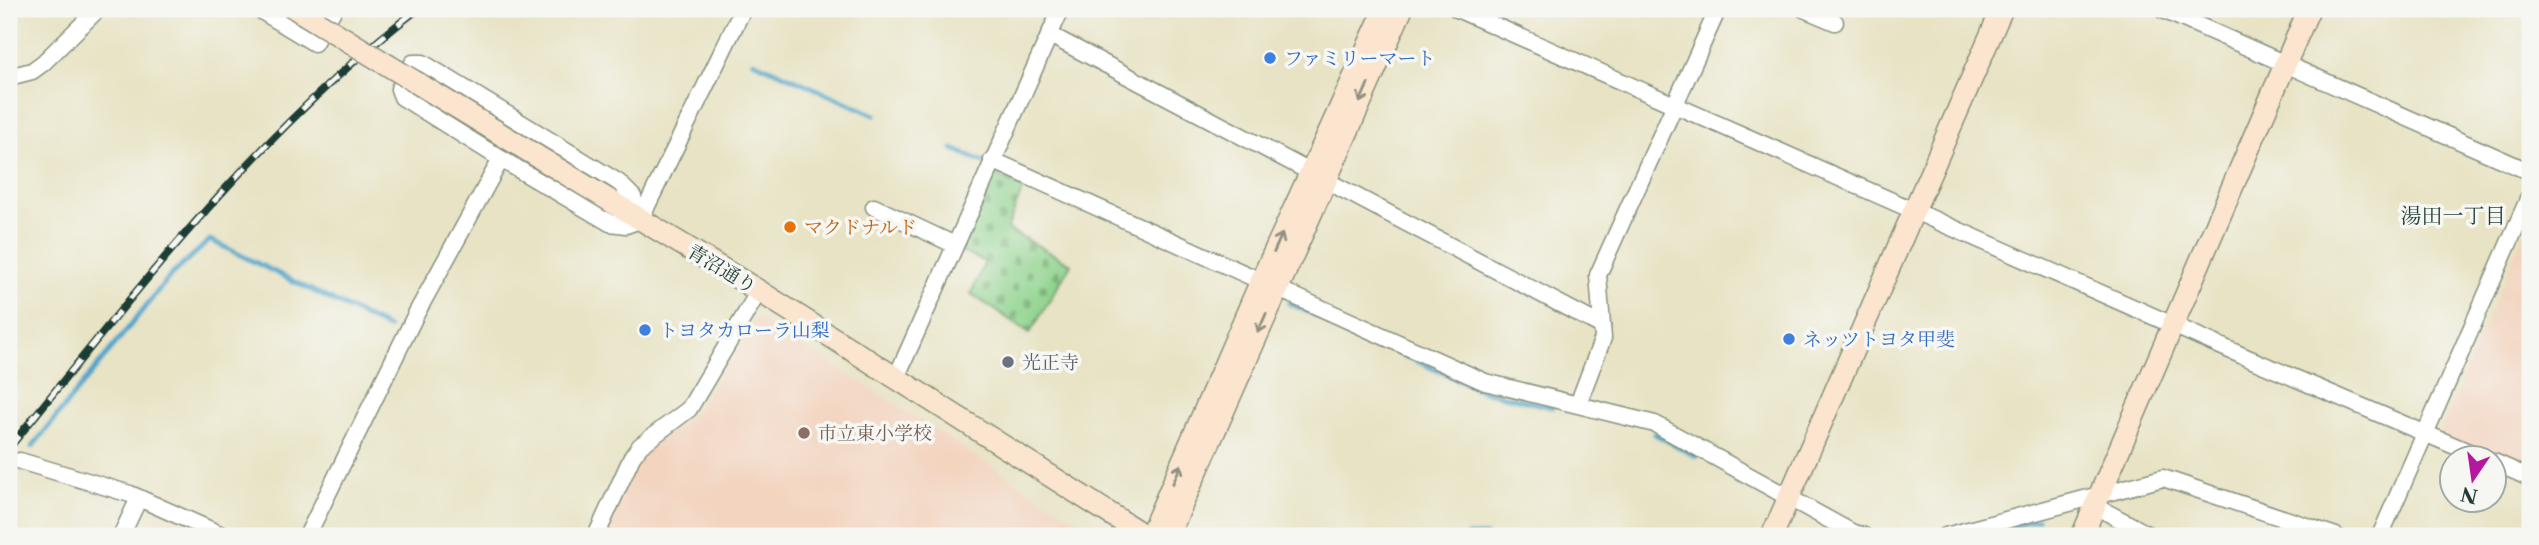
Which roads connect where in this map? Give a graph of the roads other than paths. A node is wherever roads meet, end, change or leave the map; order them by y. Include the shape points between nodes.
1 (98, 9) edge
2 (258, 9) edge
3 (296, 9) edge
4 (334, 9) edge
5 (743, 9) edge
6 (1061, 9) edge
7 (1385, 9) edge
8 (1402, 9) edge
9 (1457, 9) edge
10 (1718, 9) edge
11 (1804, 9) edge
12 (2002, 9) edge
13 (2161, 9) edge
14 (2309, 9) edge
15 (1835, 22) dead end
16 (1050, 35) junction
17 (2285, 63) junction
18 (9, 77) edge
19 (1675, 105) junction
20 (501, 159) junction
21 (992, 160) junction
22 (2530, 172) edge
23 (1317, 177) junction
24 (2530, 195) edge
25 (874, 207) dead end
26 (1914, 210) junction
27 (640, 220) junction
28 (955, 245) junction
29 (1269, 285) junction
30 (759, 292) junction
31 (2174, 323) junction
32 (1602, 326) junction
33 (896, 378) junction
34 (1578, 404) junction
35 (2427, 433) junction
36 (2453, 444) edge
37 (20, 461) dead end
38 (2508, 468) edge
39 (2530, 478) edge
40 (138, 498) junction
41 (1788, 498) junction
42 (2098, 500) junction
43 (121, 536) edge
44 (224, 536) edge
45 (307, 536) edge
46 (596, 536) edge
47 (1147, 536) edge
48 (1168, 536) edge
49 (1772, 536) edge
50 (1864, 536) edge
51 (1946, 536) edge
52 (2082, 536) edge
53 (2151, 536) edge
54 (2336, 536) edge
55 (2380, 536) edge

1 - 18 street via 43,63
2 - 4 street via 314,43
3 - 27 street, 青沼通り, bridge
5 - 27 street
6 - 16 street
7 - 23 street
8 -> 23 street
9 - 19 street
10 - 19 street
11 - 15 street
12 - 26 street
13 - 17 street
14 - 17 street
16 - 21 street
16 - 23 street
17 - 22 street
17 - 31 street
19 - 26 street
19 - 32 street via 1598,275
20 - 27 street via 610,223 626,225
20 - 27 street via 402,97 399,89 413,63 423,63 618,182 633,197
20 - 45 street via 420,308
21 - 28 street
21 - 29 street
23 - 29 street
23 - 32 street
24 - 35 street
25 - 28 street
26 - 31 street
26 - 41 street
27 - 30 street, 青沼通り
28 - 33 street
29 - 34 street via 1485,382
47 -> 29 street
29 -> 48 street
30 - 33 street, 青沼通り
30 - 46 street via 689,409 632,457
31 - 35 street
31 - 42 street
32 - 34 street via 1603,338
33 - 47 street, 青沼通り
34 - 41 street via 1656,424
35 - 36 street
35 - 55 street
37 - 40 street
38 - 39 street
40 - 43 street
40 - 44 street
41 - 49 street
41 - 50 street
42 - 51 street
42 - 52 street
42 - 53 street
42 - 54 street via 2162,478

